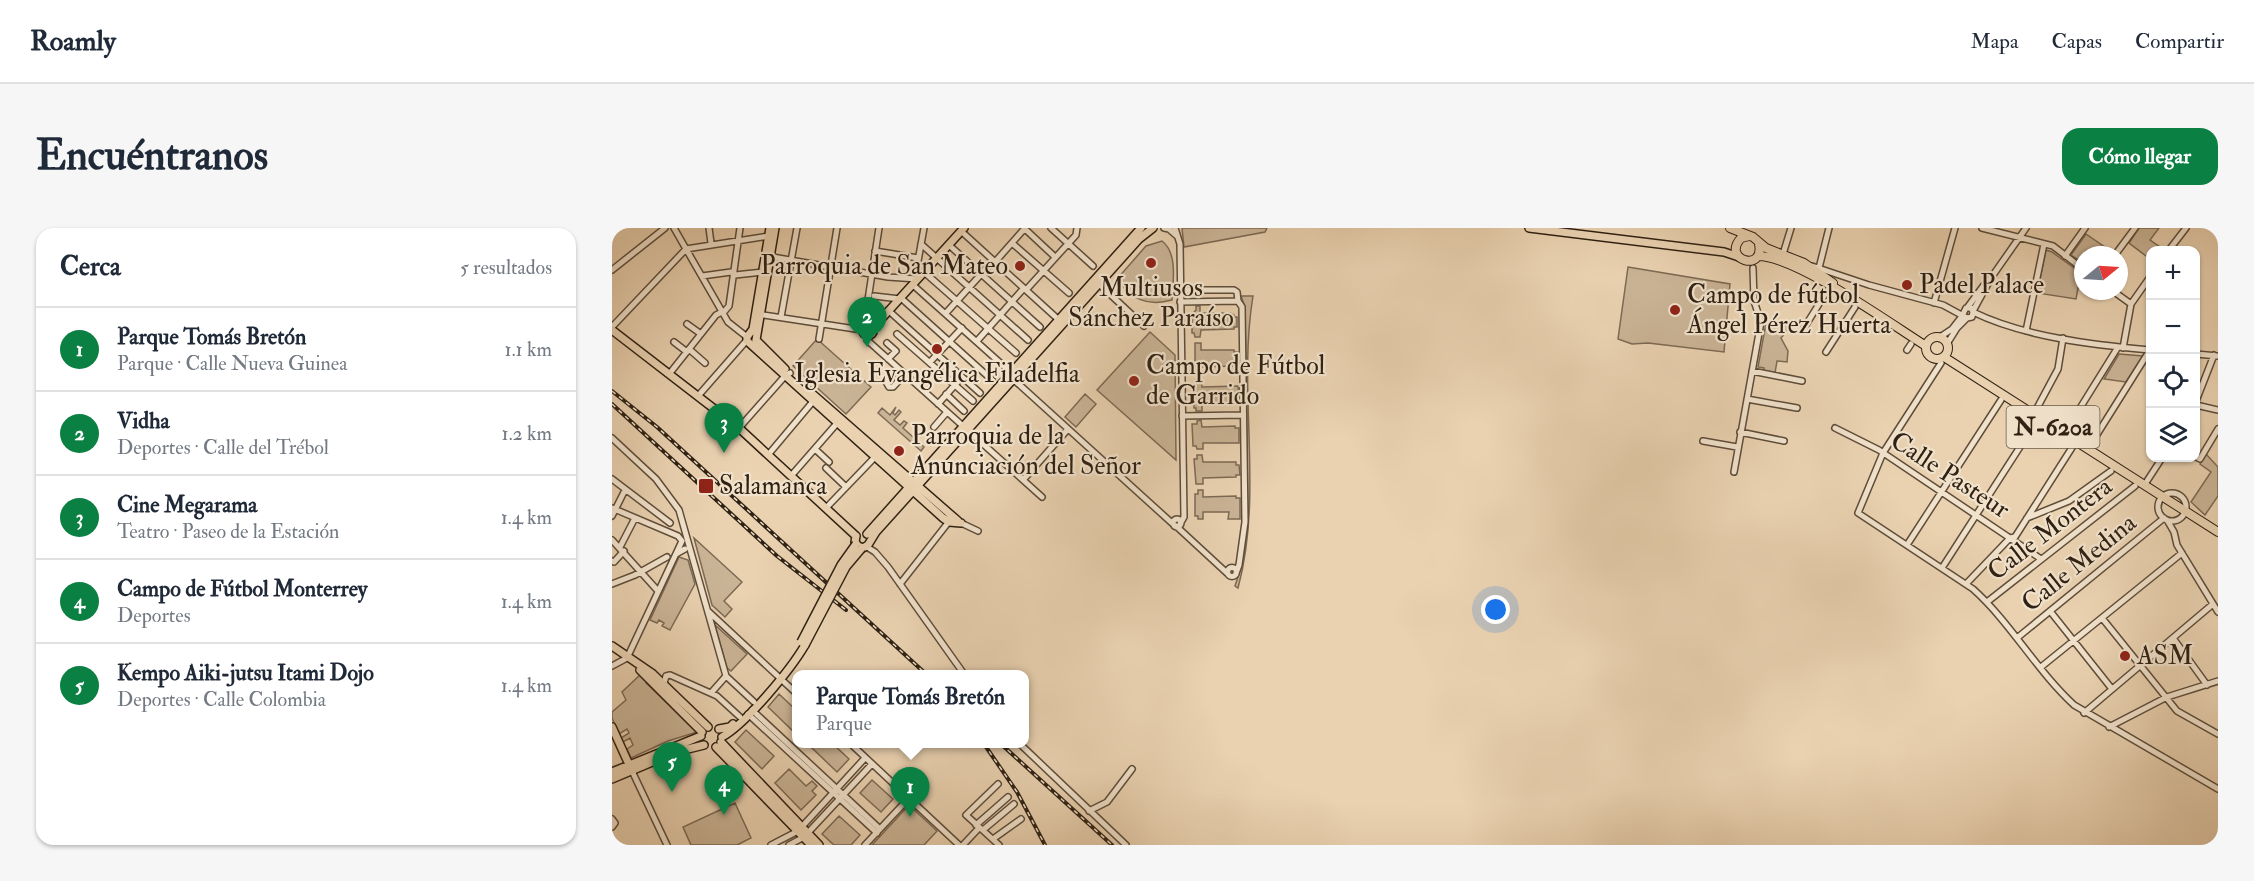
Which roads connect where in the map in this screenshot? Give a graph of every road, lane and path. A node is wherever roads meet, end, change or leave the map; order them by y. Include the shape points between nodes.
1 (665, 228) edge
2 (674, 228) edge
3 (709, 228) edge
4 (740, 228) edge
5 (775, 228) edge
6 (797, 228) edge
7 (837, 228) edge
8 (879, 228) edge
9 (924, 228) edge
10 (1051, 228) edge
11 (1077, 228) edge
12 (1141, 228) edge
13 (1153, 228) edge
14 (1164, 228) edge
15 (1175, 228) edge
16 (1529, 228) edge
17 (1724, 228) edge
18 (1730, 228) edge
19 (1791, 228) edge
20 (1829, 228) edge
21 (1955, 228) edge
22 (1982, 228) edge
23 (2026, 228) edge
24 (2085, 228) edge
25 (2135, 228) edge
26 (2186, 228) edge
27 (1025, 229) edge
28 (962, 230) edge
29 (769, 232) edge
30 (1749, 236) junction
31 (1179, 237) junction
32 (2019, 238) junction
33 (738, 240) junction
34 (711, 243) junction
35 (1012, 243) junction
36 (921, 244) junction
37 (1068, 244) junction
38 (1737, 244) junction
39 (1760, 244) junction
40 (2044, 244) junction
41 (949, 245) junction
42 (2122, 246) edge
43 (2172, 246) edge
44 (686, 249) junction
45 (875, 250) junction
46 (1724, 252) junction
47 (1783, 254) junction
48 (768, 256) junction
49 (2065, 256) junction
50 (1055, 257) junction
51 (1739, 257) junction
52 (918, 258) junction
53 (937, 258) junction
54 (791, 260) junction
55 (994, 261) junction
56 (1754, 261) junction
57 (2074, 262) edge
58 (831, 266) junction
59 (1093, 266) dead end
60 (1808, 266) junction
61 (1819, 268) junction
62 (612, 270) edge
63 (1044, 271) junction
64 (733, 272) junction
65 (763, 272) junction
66 (871, 273) junction
67 (981, 274) junction
68 (702, 276) junction
69 (903, 279) junction
70 (917, 280) junction
71 (1097, 281) junction
72 (2146, 284) edge
73 (969, 287) junction
74 (1829, 288) dead end
75 (1025, 289) junction
76 (1180, 291) junction
77 (1069, 293) dead end
78 (874, 296) dead end
79 (889, 298) junction
80 (900, 299) junction
81 (2125, 300) edge
82 (957, 301) junction
83 (1238, 301) junction
84 (1012, 302) junction
85 (1180, 302) junction
86 (1934, 303) junction
87 (2131, 304) junction
88 (1943, 305) junction
89 (1855, 307) dead end
90 (892, 308) junction
91 (1954, 310) junction
92 (723, 312) junction
93 (1968, 313) junction
94 (758, 314) junction
95 (946, 314) junction
96 (1875, 314) junction
97 (1000, 315) junction
98 (781, 317) junction
99 (1061, 321) junction
100 (1958, 322) junction
101 (687, 324) dead end
102 (821, 324) junction
103 (1144, 326) dead end
104 (1040, 327) dead end
105 (612, 328) edge
106 (962, 328) junction
107 (988, 328) junction
108 (1804, 328) dead end
109 (2026, 331) junction
110 (912, 332) junction
111 (865, 333) junction
112 (700, 334) junction
113 (897, 334) dead end
114 (751, 338) junction
115 (1940, 338) junction
116 (2063, 338) junction
117 (819, 339) dead end
118 (905, 340) junction
119 (1028, 340) dead end
120 (976, 341) junction
121 (674, 342) dead end
122 (949, 342) junction
123 (887, 343) dead end
124 (1911, 344) dead end
125 (1947, 344) junction
126 (1926, 346) junction
127 (2120, 347) junction
128 (688, 350) junction
129 (1907, 350) dead end
130 (2146, 350) edge
131 (1826, 352) dead end
132 (1016, 353) dead end
133 (938, 354) junction
134 (2147, 354) edge
135 (2200, 354) edge
136 (2216, 356) edge
137 (888, 359) junction
138 (1942, 360) junction
139 (930, 362) junction
140 (705, 363) dead end
141 (898, 368) junction
142 (1752, 372) junction
143 (669, 373) junction
144 (905, 374) junction
145 (788, 375) junction
146 (1012, 376) junction
147 (962, 377) junction
148 (992, 380) dead end
149 (1802, 381) dead end
150 (955, 385) junction
151 (980, 393) dead end
152 (946, 394) junction
153 (2200, 394) edge
154 (698, 396) junction
155 (815, 399) junction
156 (1747, 399) junction
157 (2001, 400) dead end
158 (973, 401) dead end
159 (938, 404) junction
160 (2200, 404) edge
161 (1797, 408) dead end
162 (2036, 410) dead end
163 (2218, 410) edge
164 (964, 411) dead end
165 (947, 412) junction
166 (1244, 415) junction
167 (1182, 416) junction
168 (839, 420) junction
169 (2036, 422) dead end
170 (934, 427) dead end
171 (739, 428) junction
172 (965, 428) junction
173 (1835, 428) dead end
174 (1068, 429) junction
175 (2067, 429) dead end
176 (2218, 429) edge
177 (1740, 432) junction
178 (612, 438) edge
179 (1703, 441) dead end
180 (1784, 441) dead end
181 (2091, 444) dead end
182 (2073, 446) dead end
183 (1737, 447) junction
184 (815, 449) junction
185 (1883, 453) junction
186 (768, 455) junction
187 (876, 456) junction
188 (2200, 459) edge
189 (829, 462) dead end
190 (2159, 462) edge
191 (826, 468) dead end
192 (2111, 471) dead end
193 (1734, 472) dead end
194 (791, 476) junction
195 (612, 479) edge
196 (1023, 480) junction
197 (2147, 481) dead end
198 (2135, 486) dead end
199 (846, 487) junction
200 (914, 487) junction
201 (625, 490) junction
202 (1941, 493) junction
203 (1042, 497) dead end
204 (2162, 497) junction
205 (826, 508) junction
206 (613, 509) edge
207 (2185, 512) junction
208 (1976, 515) junction
209 (612, 516) edge
210 (635, 518) junction
211 (2026, 518) junction
212 (951, 519) junction
213 (2166, 519) junction
214 (2179, 519) junction
215 (1178, 522) junction
216 (670, 523) dead end
217 (961, 523) joint
218 (978, 531) dead end
219 (2174, 532) junction
220 (2218, 532) edge
221 (2010, 538) junction
222 (685, 539) junction
223 (612, 540) edge
224 (865, 543) junction
225 (1907, 545) junction
226 (622, 549) junction
227 (688, 550) junction
228 (2182, 553) junction
229 (676, 554) junction
230 (667, 557) dead end
231 (2041, 559) junction
232 (613, 562) edge
233 (1942, 568) junction
234 (641, 572) junction
235 (612, 584) edge
236 (900, 584) junction
237 (1966, 584) junction
238 (658, 591) junction
239 (1987, 602) junction
240 (2213, 604) junction
241 (708, 610) junction
242 (2050, 611) junction
243 (2218, 612) edge
244 (2102, 618) junction
245 (718, 620) junction
246 (711, 622) junction
247 (2017, 638) junction
248 (2173, 638) junction
249 (2073, 641) junction
250 (612, 646) edge
251 (631, 659) junction
252 (2140, 664) junction
253 (612, 666) edge
254 (2041, 667) junction
255 (960, 670) edge
256 (726, 676) junction
257 (780, 678) junction
258 (2218, 681) edge
259 (664, 683) junction
260 (2207, 685) junction
261 (792, 689) edge
262 (2112, 689) junction
263 (711, 693) junction
264 (2167, 697) junction
265 (754, 702) junction
266 (2084, 712) junction
267 (747, 714) junction
268 (612, 727) edge
269 (2109, 727) junction
270 (704, 732) junction
271 (2218, 734) edge
272 (720, 739) junction
273 (704, 745) junction
274 (855, 748) edge
275 (1024, 748) edge
276 (865, 758) junction
277 (872, 764) junction
278 (631, 768) junction
279 (1132, 769) dead end
280 (612, 772) edge
281 (612, 779) edge
282 (998, 783) dead end
283 (2218, 789) edge
284 (835, 791) junction
285 (841, 797) junction
286 (1008, 797) dead end
287 (909, 798) junction
288 (1014, 804) dead end
289 (1089, 811) junction
290 (612, 819) edge
291 (1021, 819) dead end
292 (612, 827) edge
293 (980, 828) junction
294 (878, 831) junction
295 (803, 832) junction
296 (993, 839) junction
297 (667, 845) edge
298 (771, 845) edge
299 (789, 845) edge
300 (811, 845) edge
301 (819, 845) edge
302 (865, 845) edge
303 (961, 845) edge
304 (999, 845) edge
305 (1126, 845) edge

1 - 62 street
2 - 44 street
3 - 34 street
4 - 33 street
5 - 48 main road
6 - 54 street
7 - 58 street
8 - 45 street
9 - 36 street
10 - 37 street
11 - 37 street
12 - 71 main road
13 - 71 main road
14 - 31 street
15 - 31 street
16 - 46 main road
17 - 38 highway via 1734,235
18 - 30 highway
19 - 47 street
20 - 61 street
21 - 86 street
22 - 32 street
23 - 32 street
24 - 49 street
25 - 42 street
26 - 43 street
27 - 35 street
27 - 50 street
28 - 41 main road
28 - 55 street
29 - 33 street
29 - 48 main road
30 - 38 highway
30 - 39 highway
31 - 76 street
32 - 40 street
32 - 93 street
33 - 34 street
33 - 64 street
34 - 44 street
35 - 55 street
35 - 63 street
36 - 52 street
36 - 53 street
37 - 50 street
37 - 59 street
38 - 46 main road
38 - 51 highway
39 - 47 highway
39 - 56 highway
40 - 49 street
40 - 109 street
41 - 53 main road
41 - 67 street
44 - 68 street
44 - 105 street
45 - 52 street
45 - 66 street
46 - 51 main road
47 - 60 highway
48 - 54 street
48 - 65 main road
48 - 94 main road
49 - 57 street
50 - 63 street
51 - 56 highway
52 - 70 street
53 - 70 main road
53 - 73 street
54 - 58 street
54 - 98 street
55 - 67 street
55 - 75 street
56 - 96 highway via 1777,259 1800,269
56 - 142 street via 1754,302 1761,322
58 - 66 street
58 - 102 street
60 - 61 street
60 - 96 highway
61 - 86 street
63 - 75 street
63 - 77 street
64 - 65 street
64 - 68 street
64 - 92 street via 729,306
65 - 94 main road
66 - 69 street
66 - 111 street
67 - 73 street
67 - 84 street
68 - 92 street
69 - 70 street
69 - 70 street
70 - 80 main road
70 - 82 street
70 - 95 street
71 - 99 main road
71 - 103 street
72 - 87 street
73 - 82 street
73 - 97 street
74 - 108 street
75 - 84 street
75 - 99 street
76 - 83 street via 1234,290
76 - 85 street
78 - 79 street
79 - 80 street
79 - 90 street
80 - 90 main road
80 - 122 street
81 - 87 street
82 - 95 street
82 - 107 street
83 - 85 street
83 - 166 street via 1242,307
84 - 97 street
84 - 104 street
85 - 167 street
86 - 88 street
87 - 127 street
88 - 91 street
88 - 93 street
89 - 131 street
90 - 110 street
90 - 111 main road via 872,333
91 - 93 street
91 - 100 street
92 - 112 street
92 - 114 street via 728,322
93 - 100 street
93 - 109 street
93 - 125 street
94 - 98 street
94 - 114 main road
95 - 106 street
96 - 126 highway
97 - 107 street
97 - 119 street
98 - 102 street
99 - 146 main road
100 - 115 street
101 - 112 street
102 - 111 street
102 - 117 street
105 - 143 main road
106 - 120 street
106 - 122 street
107 - 120 street
107 - 132 street
109 - 116 street
110 - 118 street
110 - 133 street
111 - 137 street via 867,340
112 - 128 street
113 - 118 street
114 - 145 main road
114 - 154 street
115 - 125 highway
115 - 126 highway
116 - 127 street
116 - 162 street via 2058,369
118 - 139 street
120 - 146 street
121 - 128 street
122 - 133 street
122 - 148 street
123 - 137 street via 896,351
124 - 129 street
125 - 138 highway
126 - 138 highway via 1930,357
127 - 130 street
127 - 175 street
128 - 140 street
128 - 143 street
133 - 139 street
133 - 147 street
134 - 181 street
135 - 136 street
136 - 153 street
137 - 141 street
138 - 185 street
138 - 204 highway, N-620a
139 - 150 street
141 - 144 street
141 - 144 street via 886,382 889,387
142 - 149 street
142 - 156 street
143 - 154 main road
144 - 159 street
145 - 155 main road
145 - 171 street
146 - 172 main road
146 - 174 street
147 - 150 street
147 - 151 street
150 - 152 street
150 - 158 street
152 - 159 street
152 - 164 street
154 - 171 main road
155 - 168 main road
155 - 186 street
156 - 161 street
156 - 177 street
157 - 202 street
159 - 165 street
160 - 163 street
165 - 170 street
165 - 172 street
166 - 167 street
166 - 215 street via 1245,522 1240,561 1230,572 1188,537
167 - 215 street via 1183,507
168 - 184 street
168 - 187 main road
168 - 200 main road
169 - 208 street
171 - 186 main road
172 - 196 street
172 - 200 main road
173 - 185 street, Calle Pasteur
174 - 196 street
174 - 215 street via 1163,515
176 - 188 street
177 - 180 street
177 - 183 street
178 - 222 street via 665,488 679,510
179 - 183 street
182 - 211 street
183 - 193 street
184 - 189 street
184 - 194 street
185 - 202 street, Calle Pasteur
185 - 225 street via 1858,513
186 - 194 main road
187 - 199 street
187 - 200 main road
190 - 197 street
191 - 199 street
192 - 211 street via 2069,501
194 - 205 main road
195 - 201 street
196 - 203 street
198 - 231 street, Calle Montera
199 - 205 street
200 - 212 main road
200 - 224 main road
201 - 206 street
201 - 216 street
202 - 208 street, Calle Pasteur
202 - 225 street
204 - 207 highway, N-620a
204 - 213 street via 2158,511
205 - 224 main road
206 - 209 street
206 - 210 street
207 - 214 street
207 - 220 highway, N-620a
208 - 221 street, Calle Pasteur
208 - 233 street
210 - 222 street
210 - 226 street
211 - 221 street
212 - 217 main road
212 - 236 street
213 - 214 street
213 - 219 street
213 - 242 street, Calle Medina
214 - 219 street
217 - 218 street
219 - 228 street
221 - 231 street, Calle Pasteur
221 - 237 street
222 - 227 street
222 - 229 street
223 - 226 street
224 - 236 street
224 - 257 main road, bridge via 841,565 803,644
225 - 233 street
226 - 232 street
226 - 234 street
227 - 229 street
227 - 241 street
228 - 240 street
228 - 244 street
229 - 238 street
230 - 234 street
231 - 239 street, Calle Montera
233 - 237 street
234 - 235 street
234 - 238 street
236 - 255 street
237 - 239 street
238 - 251 street
239 - 247 street
240 - 243 street
240 - 248 street
241 - 245 street
241 - 246 street
242 - 247 street, Calle Medina
242 - 249 street
244 - 249 street
244 - 252 street
245 - 246 street
245 - 257 street
246 - 256 street
247 - 254 street
248 - 252 street
248 - 260 street
249 - 254 street
249 - 262 street
250 - 251 main road
251 - 253 street
251 - 259 main road
251 - 270 main road
252 - 262 street
252 - 264 street
254 - 266 street
256 - 263 street
256 - 265 street
257 - 261 street
257 - 265 main road
257 - 267 main road
258 - 260 street
259 - 263 street via 670,675
259 - 270 main road
260 - 264 street
262 - 266 street
263 - 267 street
264 - 269 street
264 - 271 street via 2177,711
265 - 267 main road
266 - 269 street
267 - 272 main road
267 - 284 street
268 - 278 main road
269 - 283 street
270 - 272 main road
270 - 273 main road
270 - 278 main road
272 - 273 main road via 708,747
272 - 295 main road
273 - 278 main road
274 - 276 street
275 - 289 street
276 - 277 street
276 - 284 street
277 - 285 street
277 - 287 street
278 - 280 main road
278 - 281 main road
278 - 297 street
279 - 289 street via 1107,802
282 - 293 street via 966,815
284 - 285 street
284 - 295 street
285 - 294 street
285 - 295 street
286 - 293 street
287 - 294 street
287 - 303 street
288 - 293 street
289 - 305 street
290 - 292 street
291 - 296 street
293 - 296 street
293 - 303 street
294 - 302 street
295 - 298 street
295 - 299 street
295 - 300 main road
295 - 301 main road
296 - 304 street

